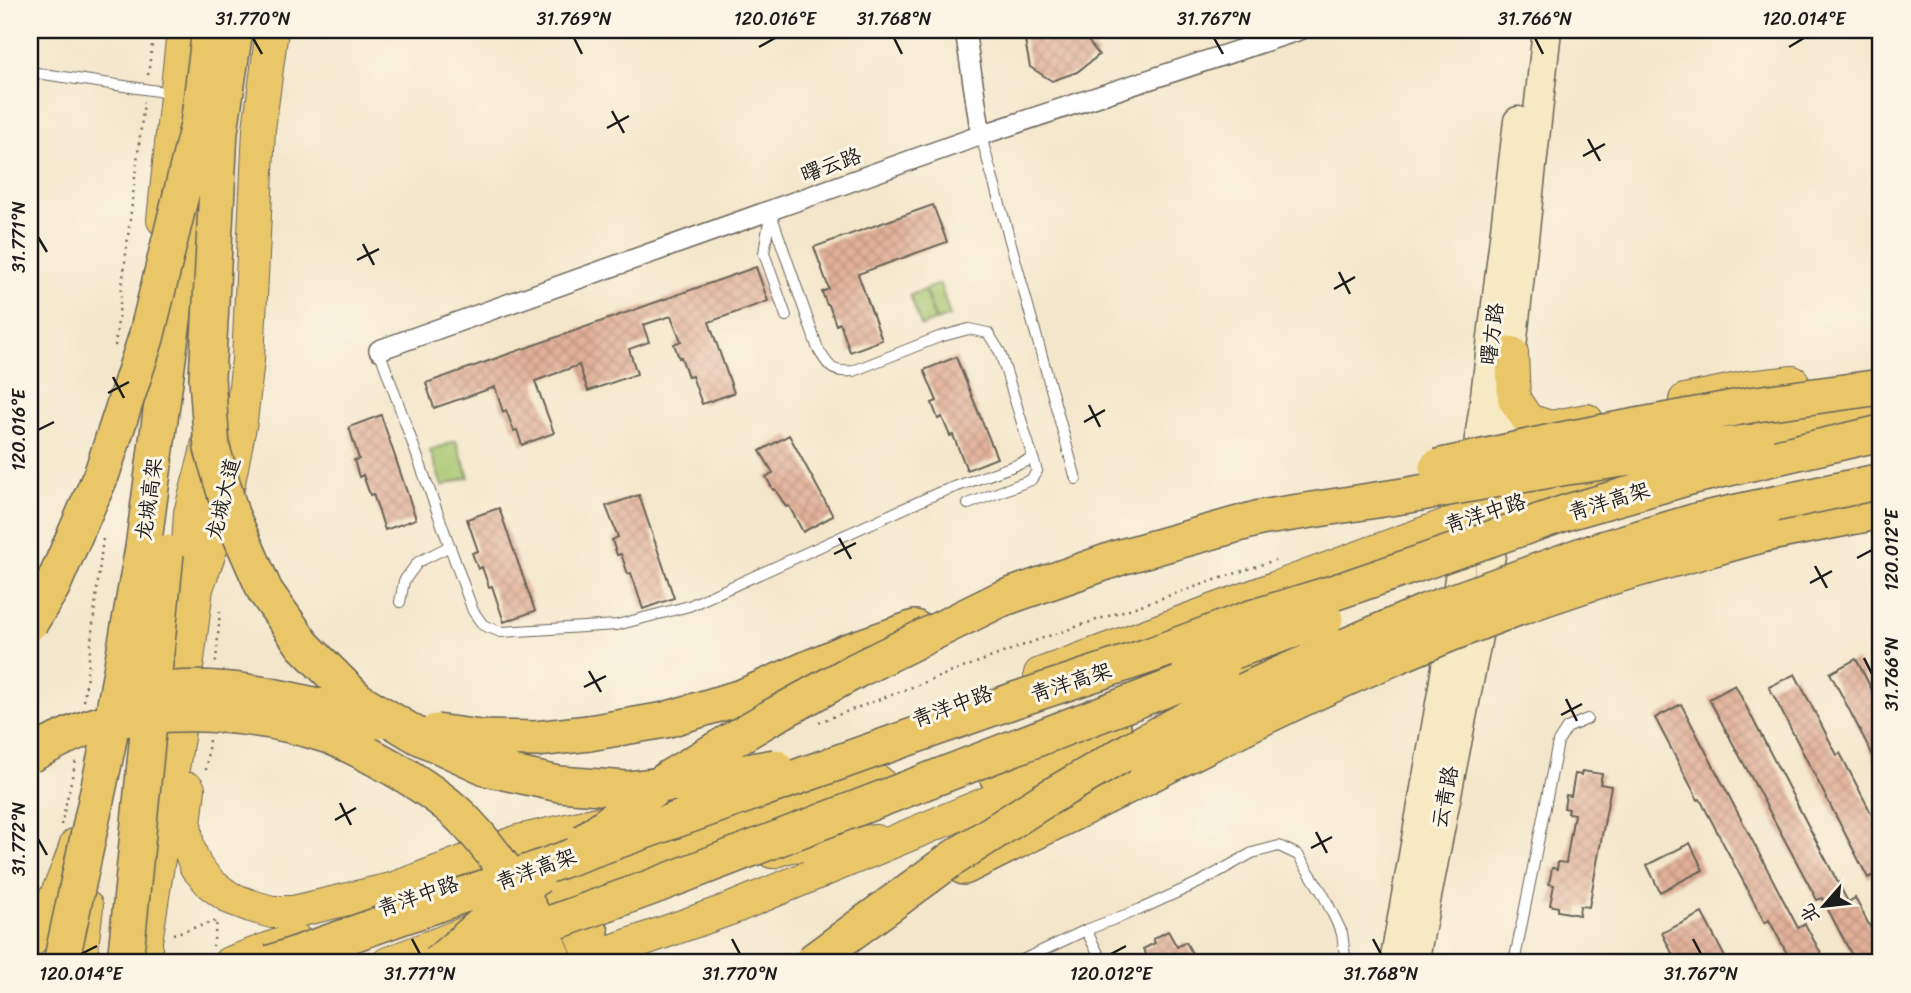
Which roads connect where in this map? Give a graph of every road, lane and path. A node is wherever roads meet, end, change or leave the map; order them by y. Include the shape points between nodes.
1 (183, 30) edge
2 (210, 30) edge
3 (235, 30) edge
4 (272, 30) edge
5 (965, 30) edge
6 (1300, 30) edge
7 (1529, 30) edge
8 (1547, 30) edge
9 (30, 72) edge
10 (175, 93) junction
11 (252, 109) junction
12 (209, 128) junction
13 (981, 136) junction
14 (770, 211) junction
15 (786, 316) dead end
16 (379, 350) joint
17 (1512, 353) junction
18 (1881, 371) edge
19 (1748, 387) junction
20 (1881, 387) edge
21 (1881, 406) edge
22 (1881, 427) edge
23 (1881, 433) edge
24 (1881, 458) edge
25 (1032, 459) junction
26 (1881, 470) edge
27 (1076, 479) dead end
28 (1881, 481) edge
29 (1881, 497) edge
30 (968, 504) dead end
31 (1498, 506) junction
32 (1881, 511) edge
33 (1468, 517) junction
34 (222, 518) junction
35 (1260, 518) junction
36 (1881, 522) edge
37 (450, 546) junction
38 (1276, 560) dead end
39 (1001, 599) junction
40 (400, 602) dead end
41 (1372, 603) junction
42 (1468, 609) junction
43 (30, 623) edge
44 (1340, 648) junction
45 (1238, 687) junction
46 (1018, 699) junction
47 (1587, 719) dead end
48 (817, 722) dead end
49 (180, 724) junction
50 (30, 754) edge
51 (92, 789) junction
52 (674, 805) junction
53 (903, 839) junction
54 (395, 888) junction
55 (872, 917) junction
56 (1086, 930) junction
57 (30, 942) edge
58 (249, 961) edge
59 (419, 961) edge
60 (61, 963) edge
61 (80, 963) edge
62 (125, 963) edge
63 (146, 963) edge
64 (333, 963) edge
65 (473, 963) edge
66 (556, 963) edge
67 (810, 963) edge
68 (1016, 963) edge
69 (1103, 963) edge
70 (1344, 963) edge
71 (1394, 963) edge
72 (1414, 963) edge
73 (1514, 963) edge

1 - 10 main road
2 - 12 highway, 龙城高架, bridge
3 - 12 highway, 龙城高架, bridge
4 - 11 main road, 龙城大道
5 - 13 street
6 - 13 street, 曙云路
7 - 33 street, 曙方路
8 - 17 street, 曙方路
9 - 10 lane
10 - 11 lane
10 - 51 main road via 131,541
11 - 34 main road, 龙城大道 via 248,360
11 - 49 main road via 217,397 190,513
12 - 43 highway, bridge via 102,473 52,587
12 - 46 highway, bridge via 207,378 212,448 231,514 265,591 303,645 358,700 418,736 490,769 559,784 627,789 794,764
12 - 60 highway, 龙城高架, bridge via 143,548 107,749
12 - 62 highway, 龙城高架, bridge
13 - 14 street, 曙云路
13 - 27 lane
14 - 15 lane via 764,254
14 - 16 street, 曙云路
14 - 25 lane via 818,349 828,365 839,372 853,371 939,337 969,329 988,333 1000,352
16 - 37 lane
17 - 19 main road via 1514,399 1528,420 1551,427
17 - 31 street, 曙方路
18 - 19 main road
19 - 31 main road
20 - 35 highway, bridge via 1756,404 1556,441 1406,474
21 - 31 main road, 青洋中路
22 - 35 highway, bridge via 1561,468
23 - 46 highway, 青洋高架, bridge via 1690,477 1568,512
24 - 41 highway, 青洋高架 via 1695,498 1575,533
25 - 30 lane via 1037,471 1031,480
25 - 37 lane via 939,493 689,606 617,625 501,632 483,625 473,611
26 - 42 main road via 1636,525
28 - 55 highway, bridge via 1700,520 1582,555 1427,611 1274,677 1202,711 1041,802
29 - 42 main road via 1695,536
31 - 33 main road, 青洋中路
31 - 42 street, 曙方路
32 - 55 highway, bridge via 1765,534 1580,586 1462,629 1245,724
33 - 42 street, 曙方路
33 - 52 main road, 青洋中路
34 - 49 main road, 龙城大道 via 197,588
34 - 54 main road via 185,824 196,867 230,898 272,912 293,912
35 - 39 highway, bridge via 1121,557
36 - 42 main road via 1581,600
37 - 40 lane via 418,562 404,581
38 - 48 path, 青洋中路 via 1040,639
39 - 50 highway, bridge via 846,652 742,697 665,720 589,733 536,739 481,738 401,727 245,691 167,689 129,695 73,724
39 - 59 highway, bridge via 857,670 670,776
41 - 59 highway, bridge via 1214,671 652,887
41 - 64 highway, 青洋高架, bridge
42 - 44 main road
42 - 44 main road
42 - 71 street, 云青路
42 - 72 street, 云青路
44 - 45 main road
45 - 53 main road via 1115,749
45 - 59 main road via 1033,726 558,898
45 - 65 highway via 591,933
46 - 58 highway, 青洋高架, bridge
47 - 73 lane via 1567,728 1558,742
49 - 63 main road, 龙城大道
50 - 66 highway, bridge via 107,722 164,714 271,722 330,737 382,761 430,791 467,822 502,864
51 - 57 main road via 72,858
51 - 61 main road via 88,898
52 - 54 main road via 517,841
52 - 58 main road, 青洋中路
53 - 59 main road via 790,846 609,915
53 - 66 main road via 733,908 614,950
54 - 58 main road
55 - 67 highway, bridge
56 - 68 lane
56 - 69 lane
56 - 70 lane via 1142,909 1252,853 1279,846 1298,855 1323,894 1342,933

